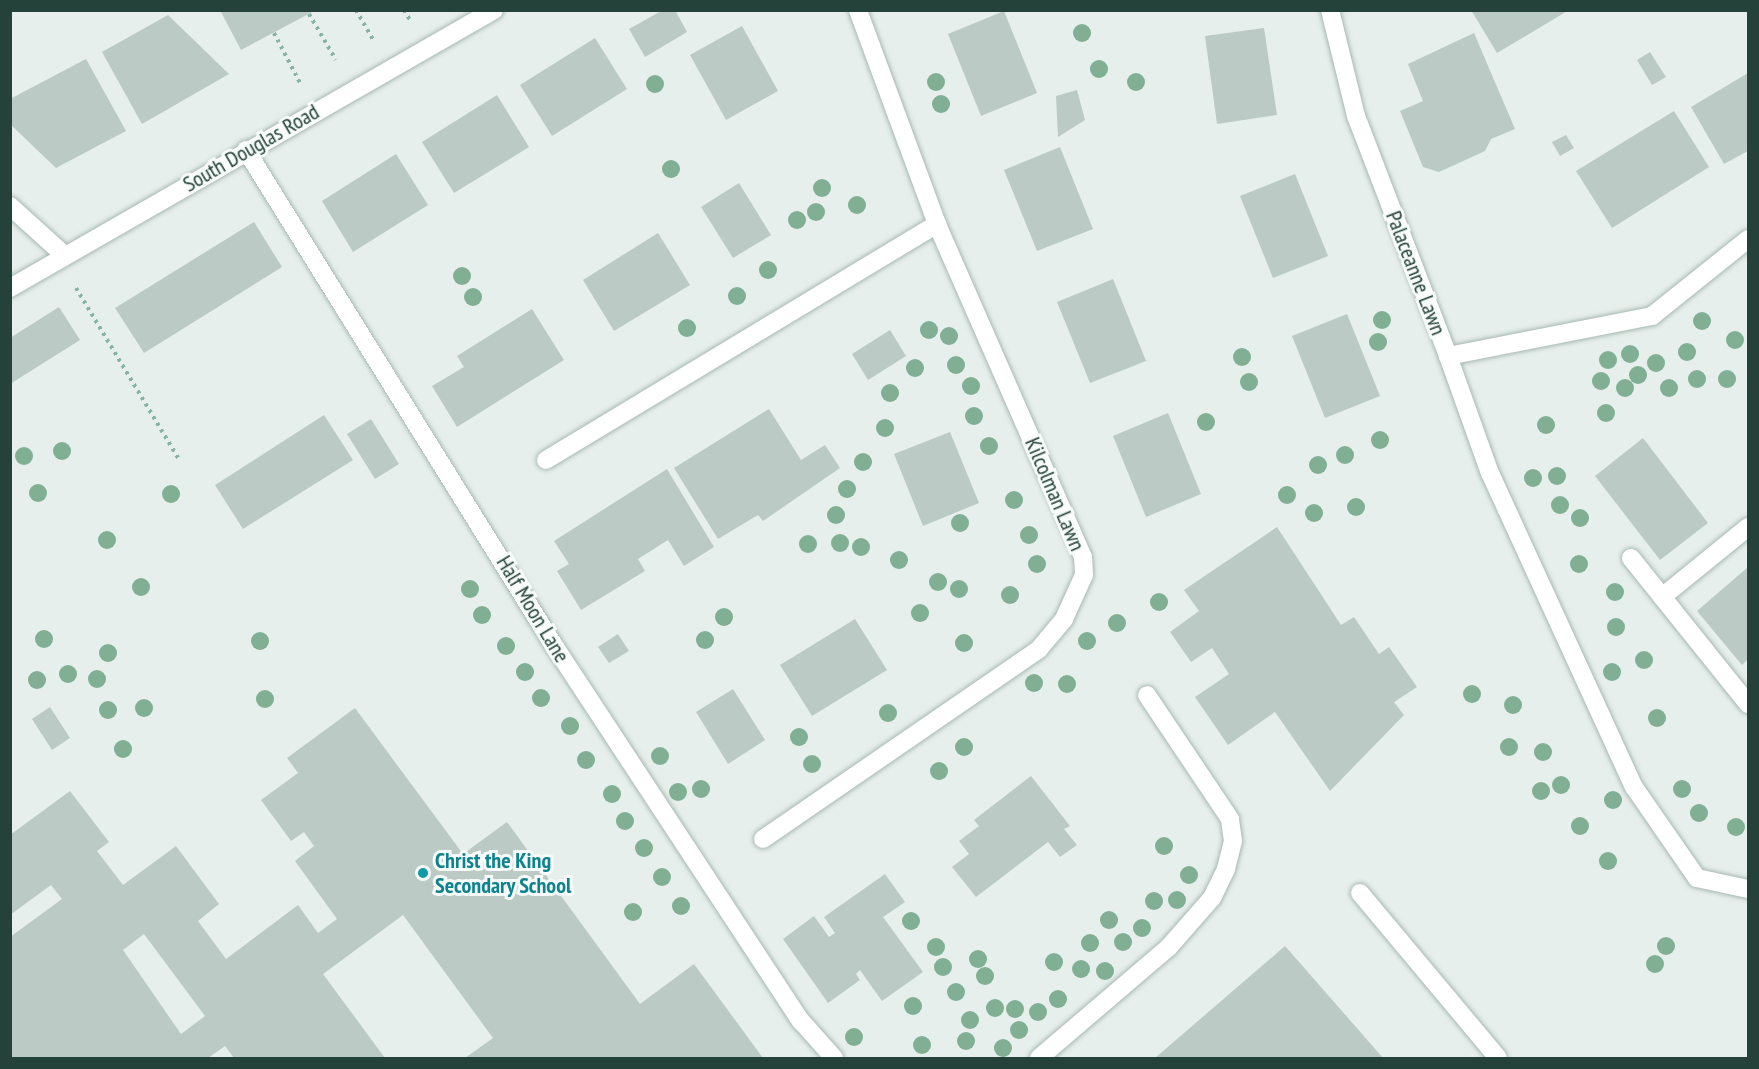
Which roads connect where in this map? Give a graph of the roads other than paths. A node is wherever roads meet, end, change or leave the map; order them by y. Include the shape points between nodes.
1 (494, 10) edge
2 (858, 10) edge
3 (1330, 10) edge
4 (246, 150) junction
5 (10, 206) edge
6 (937, 224) junction
7 (1749, 238) edge
8 (64, 255) junction
9 (10, 288) edge
10 (1448, 356) junction
11 (546, 460) dead end
12 (1749, 527) edge
13 (1631, 558) dead end
14 (1662, 597) junction
15 (1147, 695) dead end
16 (1749, 704) edge
17 (763, 839) dead end
18 (1749, 889) edge
19 (1360, 893) dead end
20 (834, 1059) edge
21 (1039, 1059) edge
22 (1498, 1059) edge

1 - 4 street, South Douglas Road
2 - 6 street, Kilcolman Lawn
3 - 10 street, Palaceanne Lawn via 1356,116
4 - 8 street, South Douglas Road
4 - 20 street, Half Moon Lane via 553,644 801,1021
5 - 8 street
6 - 11 street
6 - 17 street, Kilcolman Lawn via 1083,557 1084,574 1064,619 1039,649
7 - 10 street, Palaceanne Lawn via 1652,316
8 - 9 street, South Douglas Road
10 - 18 street via 1490,473 1634,787 1697,878
12 - 14 street
13 - 14 street
14 - 16 street
15 - 21 street via 1230,819 1233,841 1226,869 1212,898 1168,948
19 - 22 street

